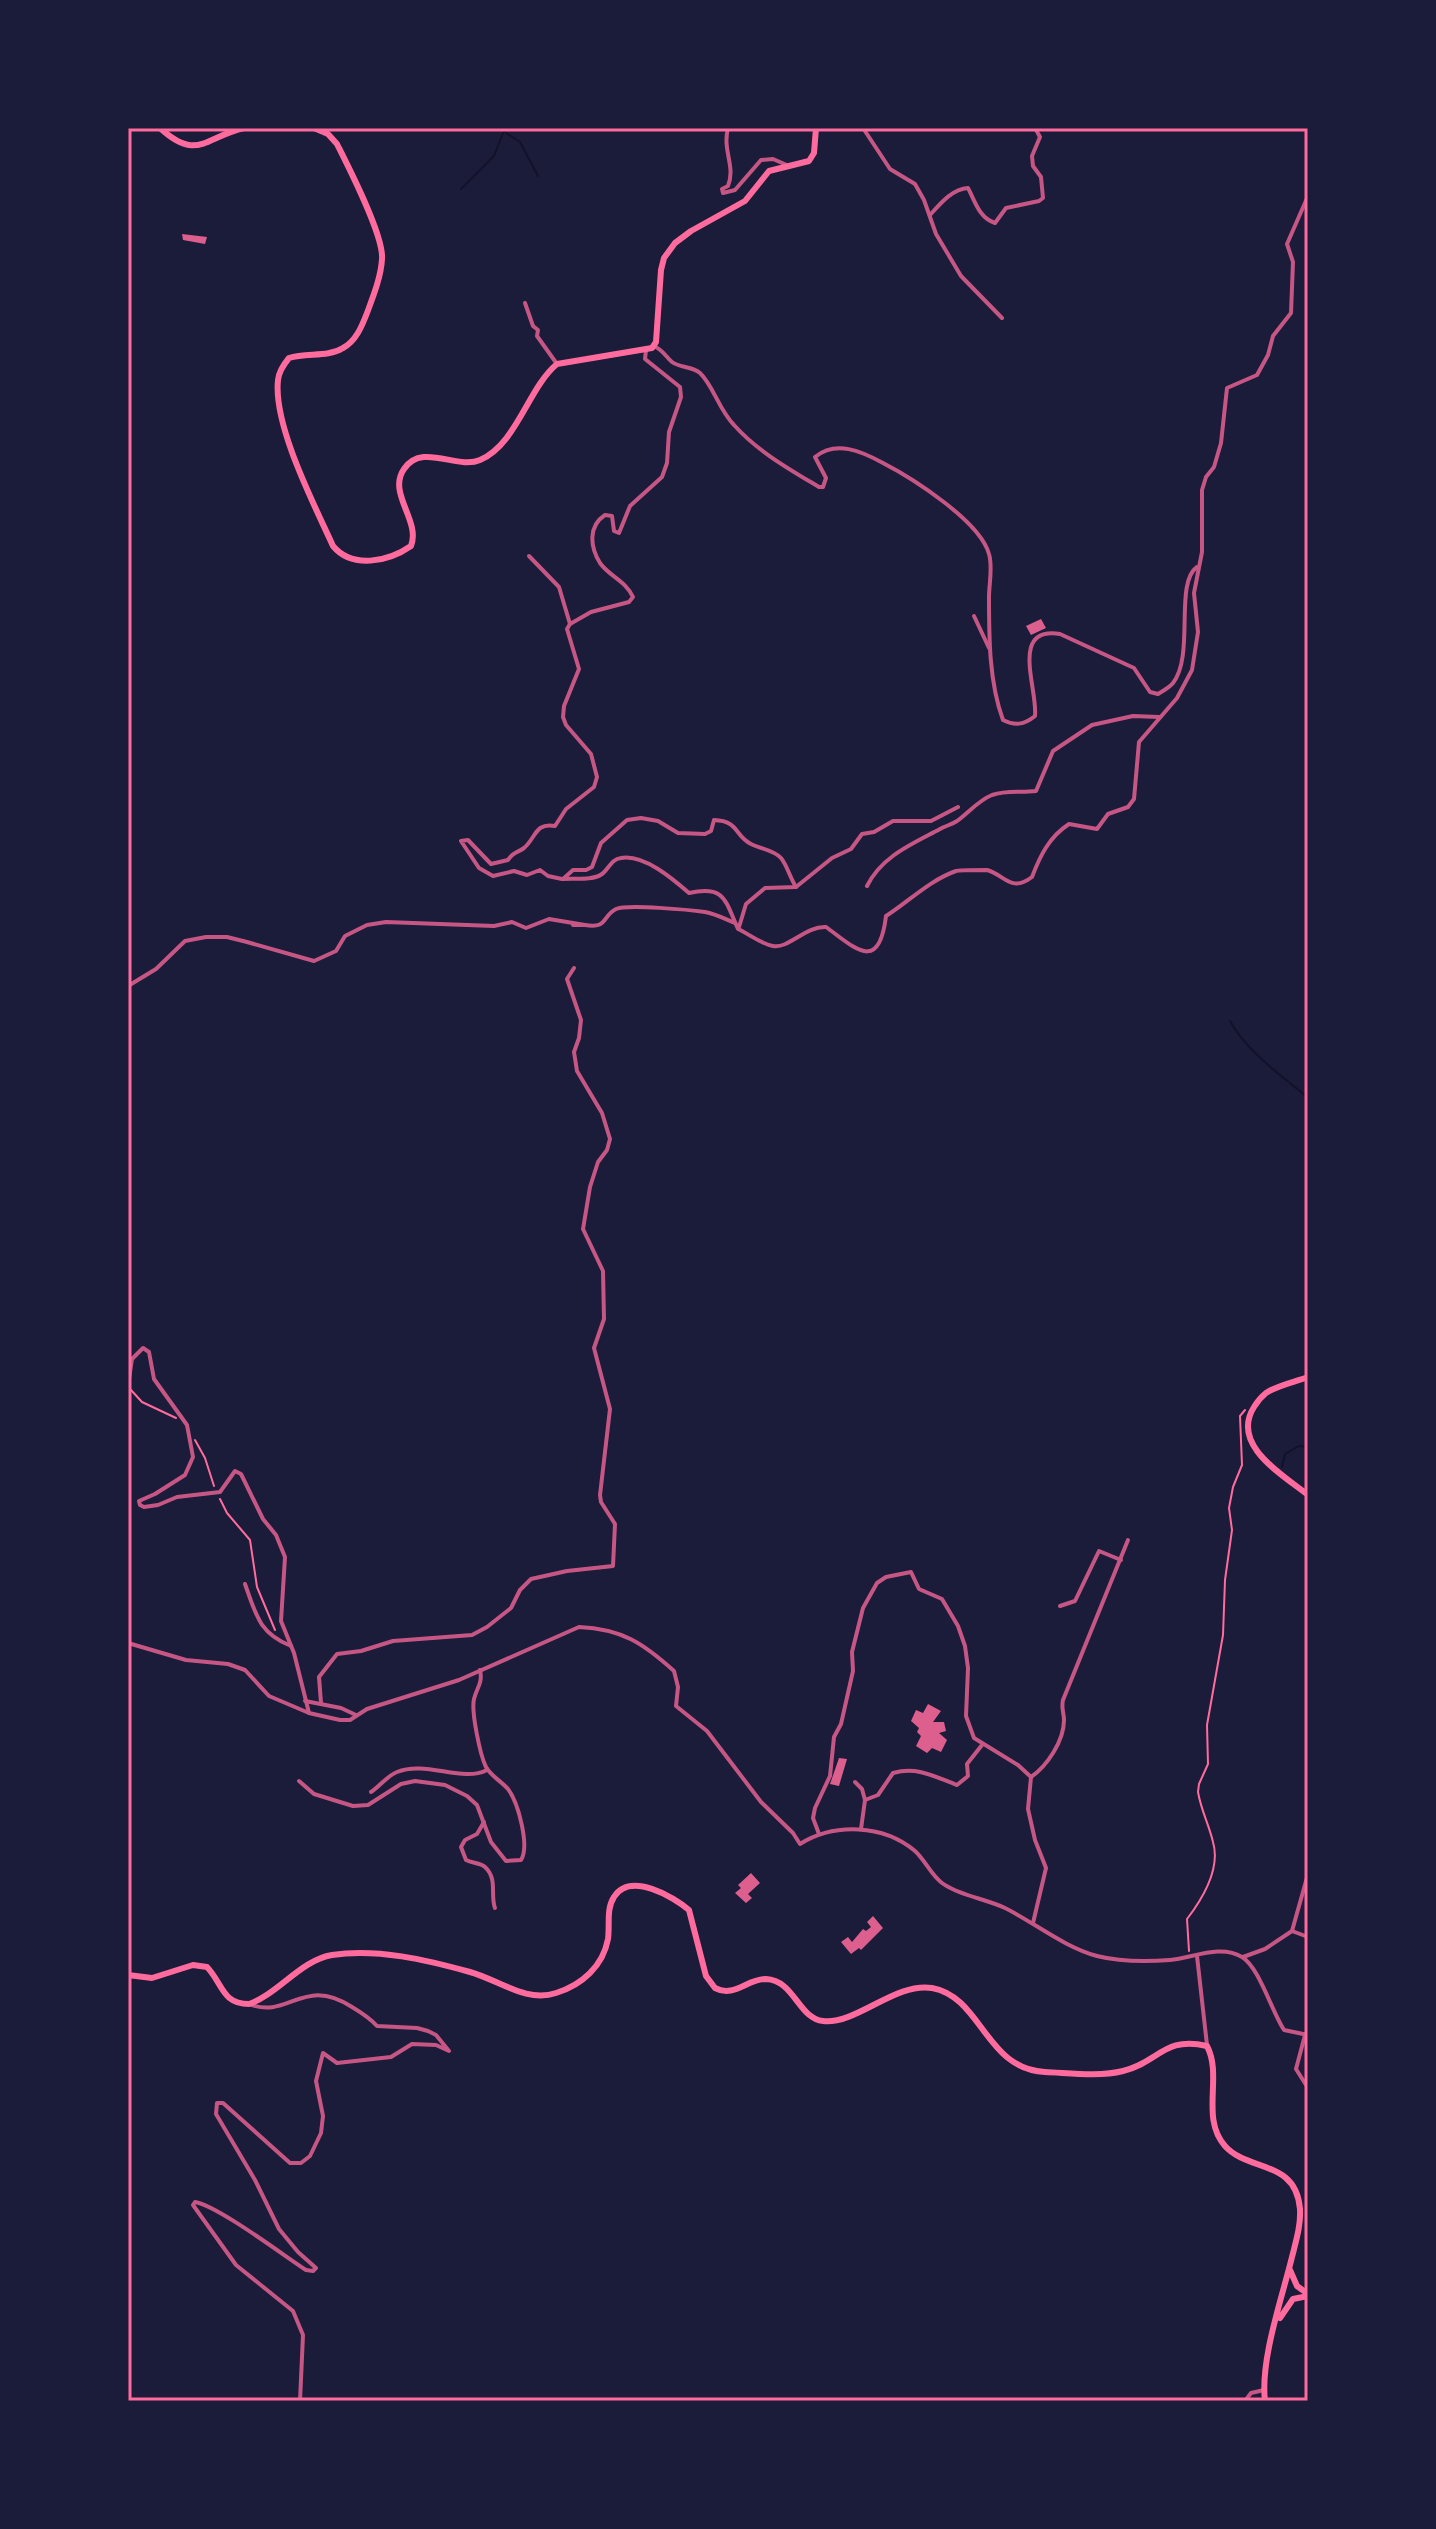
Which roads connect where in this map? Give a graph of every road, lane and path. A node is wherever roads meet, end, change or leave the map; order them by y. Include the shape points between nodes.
1 (160, 128) edge
2 (244, 128) edge
3 (314, 128) edge
4 (728, 128) edge
5 (816, 128) edge
6 (863, 128) edge
7 (1035, 128) edge
8 (791, 167) junction
9 (1308, 196) edge
10 (930, 215) junction
11 (525, 303) dead end
12 (1002, 318) dead end
13 (654, 346) junction
14 (646, 350) junction
15 (557, 364) junction
16 (529, 556) dead end
17 (1197, 567) junction
18 (974, 616) dead end
19 (570, 624) junction
20 (991, 654) junction
21 (1159, 717) junction
22 (958, 807) dead end
23 (563, 879) junction
24 (867, 886) dead end
25 (796, 887) junction
26 (735, 923) junction
27 (573, 925) dead end
28 (585, 925) junction
29 (738, 929) junction
30 (574, 968) dead end
31 (128, 986) edge
32 (1308, 1377) edge
33 (128, 1386) edge
34 (1255, 1405) junction
35 (187, 1425) junction
36 (194, 1437) dead end
37 (218, 1493) junction
38 (1308, 1495) edge
39 (1128, 1540) dead end
40 (1121, 1560) junction
41 (245, 1584) dead end
42 (1060, 1606) dead end
43 (128, 1643) edge
44 (283, 1643) junction
45 (291, 1646) junction
46 (480, 1670) junction
47 (305, 1701) junction
48 (321, 1703) junction
49 (309, 1713) junction
50 (356, 1715) junction
51 (982, 1745) junction
52 (487, 1770) junction
53 (1031, 1777) junction
54 (299, 1781) dead end
55 (855, 1782) dead end
56 (371, 1792) dead end
57 (865, 1800) junction
58 (484, 1822) junction
59 (861, 1829) junction
60 (819, 1834) junction
61 (1308, 1874) edge
62 (495, 1908) dead end
63 (1033, 1923) junction
64 (1292, 1931) junction
65 (1308, 1937) edge
66 (1197, 1956) junction
67 (1190, 1957) junction
68 (1243, 1957) junction
69 (128, 1975) edge
70 (249, 2004) junction
71 (1306, 2035) edge
72 (1207, 2046) junction
73 (1308, 2088) edge
74 (1304, 2205) edge
75 (1290, 2267) junction
76 (1308, 2295) edge
77 (1273, 2332) junction
78 (1264, 2390) junction
79 (300, 2401) edge
80 (1245, 2401) edge
81 (1265, 2401) edge

1 - 2 highway via 195,147
3 - 15 highway via 337,144 383,259 373,297 350,344 325,355 289,358 278,379 287,438 338,552 352,560 372,561 411,546 413,527 400,490 403,470 419,458 472,463 489,455
4 - 8 street via 726,152 732,170 723,193 735,190 761,160
5 - 8 highway via 812,157
6 - 10 street via 890,169 915,184
7 - 10 street via 1040,137 1033,166 1041,177 1043,198 1006,208 995,223 980,213 968,188 962,188
8 - 13 highway via 769,171 745,201 675,243 661,270
9 - 17 street via 1287,244 1293,262 1291,313 1273,336 1257,375 1227,388 1221,443 1202,490 1202,552
10 - 12 street via 961,276
11 - 15 street via 537,336
13 - 14 highway
13 - 20 street via 674,364 702,375 735,427 819,487 826,478 815,457 831,447 854,450 948,505 984,542 990,556
14 - 15 highway
14 - 19 street via 645,359 680,387 667,463 662,477 630,506 619,533 612,516 605,515 592,536 601,565 626,586 632,599
16 - 19 street via 559,587
17 - 20 street via 1188,577 1181,663 1173,683 1158,694 1150,692 1134,668 1047,632 1038,636 1028,655 1035,716 1011,724 999,710
17 - 21 street via 1197,652 1184,688
18 - 20 street
19 - 23 street via 567,634 579,669 563,717 591,754 597,768 594,787 566,809 555,826 537,829 508,860 491,864 476,845 461,841 479,868 493,876 540,870
21 - 24 street via 1133,716 1092,725 1053,751 1036,791 990,796 952,824 888,858
21 - 29 street via 1139,742 1134,799 1128,807 1108,814 1097,829 1069,824 1061,829 1041,853 1030,880 1008,883 984,869 956,871 886,916 884,932 871,951 850,947 826,927 814,927 775,946
22 - 25 street via 931,821 893,821 864,833 851,849
23 - 25 street via 573,870 592,867 601,843 627,820 651,820 678,833 705,834 719,820 732,824 749,843 783,858
23 - 26 street via 596,877 611,862 634,859 659,868 689,893 706,888 716,892
25 - 29 street via 765,888 746,904
26 - 28 street via 687,909 626,908 613,910 603,924
26 - 29 street
27 - 28 street
28 - 31 street via 549,919 526,928 512,922 386,922 345,936 336,951 314,961 227,937 206,937 185,941 156,969
30 - 48 street via 567,979 581,1020 574,1052 577,1071 602,1113 610,1139 590,1187 583,1229 603,1271 604,1319 594,1348 610,1409 600,1495 615,1524 613,1566 531,1579 511,1608 472,1635 393,1641 337,1654 319,1677
32 - 34 highway via 1270,1390
33 - 35 path via 142,1402
33 - 35 street via 132,1359 143,1348 149,1352 154,1379
34 - 38 highway via 1248,1426 1253,1446
34 - 67 path via 1240,1416 1242,1465 1229,1508 1232,1530 1223,1635 1207,1725 1208,1764 1199,1784 1216,1863 1202,1899 1187,1919
35 - 37 street via 191,1466 140,1505
36 - 37 path
37 - 44 path via 250,1540 257,1587
37 - 45 street via 235,1471 241,1474 276,1535 285,1557 281,1621
39 - 40 street
40 - 42 street via 1099,1551 1075,1601
40 - 53 street via 1063,1700 1056,1747
41 - 44 street via 266,1632
43 - 49 street via 245,1670 269,1696
44 - 45 street
45 - 47 street
46 - 50 street
46 - 52 street via 473,1704
46 - 60 street via 579,1627 632,1638 674,1671 676,1706 707,1731 800,1844
47 - 48 street
47 - 49 street
48 - 50 street
49 - 50 street via 340,1720
51 - 53 street
51 - 57 street via 967,1764 968,1776 957,1785 930,1772 900,1771 878,1795
51 - 60 street via 967,1723 965,1646 949,1609 942,1599 919,1589 911,1572 886,1577 863,1608 830,1776 813,1818
52 - 56 street via 476,1774 413,1769 395,1773
52 - 58 street via 514,1798 525,1841 521,1860 506,1861
53 - 63 street via 1028,1809 1046,1868
54 - 58 street via 314,1794 353,1806 368,1805 401,1784 445,1785 472,1799
55 - 57 street
57 - 59 street
58 - 62 street via 461,1847 466,1860 489,1872
59 - 60 street
59 - 63 street via 914,1851 941,1882
61 - 64 street
63 - 67 street via 1076,1948 1111,1959
64 - 65 street
64 - 68 street
66 - 67 street
66 - 68 street via 1226,1951
66 - 72 street
68 - 71 street via 1284,2030
69 - 70 highway via 152,1978 193,1965 207,1967 230,2000
70 - 72 highway via 325,1956 362,1953 445,1966 544,1997 589,1976 608,1939 613,1898 638,1887 663,1892 689,1910 706,1976 715,1988 731,1991 771,1980 821,2021 906,1991 930,1988 955,1999 1009,2061 1040,2072 1125,2071 1179,2043
70 - 79 street via 261,2009 324,1993 377,2026 428,2031 449,2051 412,2044 391,2057 337,2063 323,2053 316,2081 321,2133 301,2163 290,2163 217,2103 216,2114 279,2229 316,2268 306,2270 200,2202 193,2205 236,2265 293,2311 303,2335
71 - 73 street via 1296,2069
72 - 74 highway via 1214,2125 1222,2144 1285,2176
74 - 75 highway
75 - 76 highway via 1293,2280
75 - 77 highway
76 - 77 highway via 1289,2302
77 - 78 highway
78 - 80 street
78 - 81 highway

